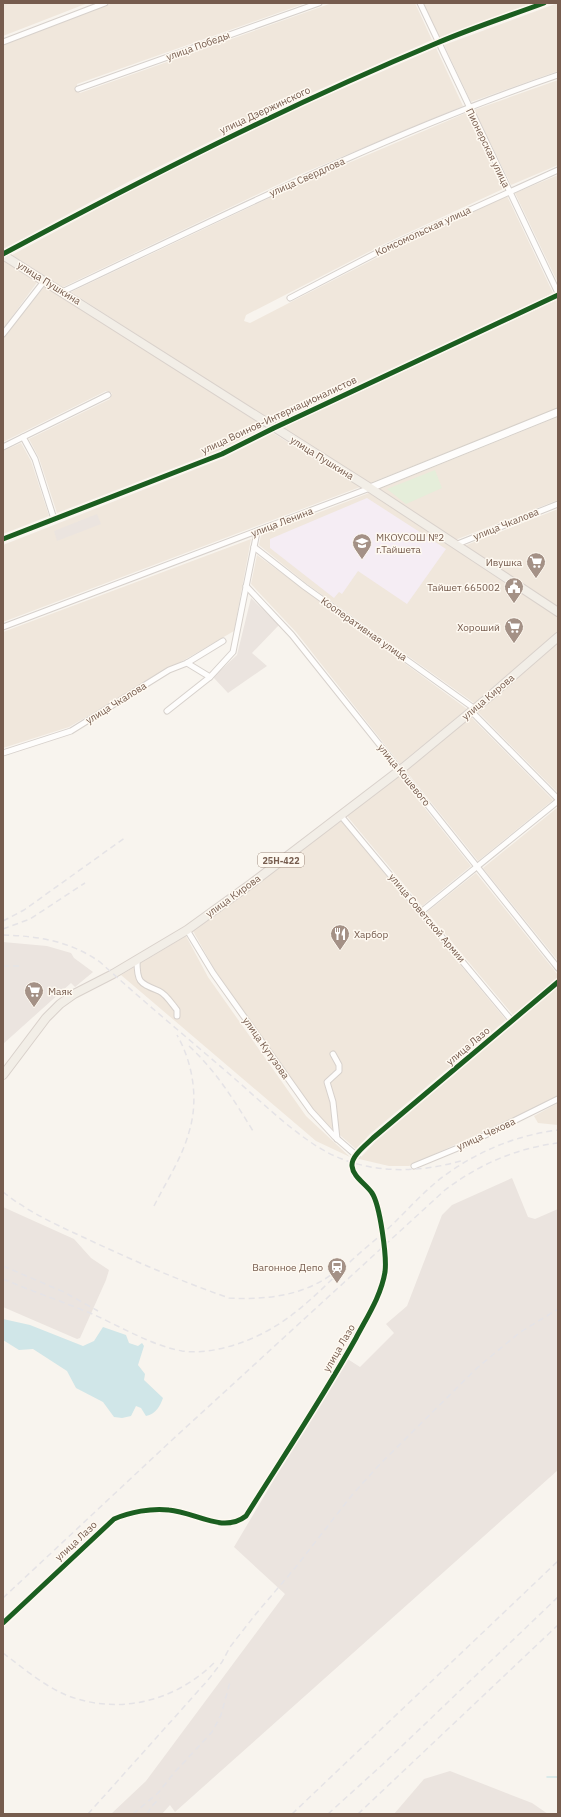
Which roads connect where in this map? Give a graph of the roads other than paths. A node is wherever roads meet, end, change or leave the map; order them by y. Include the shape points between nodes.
1 (105, 3) edge
2 (319, 3) edge
3 (420, 3) edge
4 (544, 3) edge
5 (3, 42) edge
6 (438, 42) junction
7 (558, 74) edge
8 (78, 89) dead end
9 (468, 108) junction
10 (558, 170) edge
11 (509, 191) junction
12 (3, 254) edge
13 (45, 280) junction
14 (62, 292) junction
15 (558, 294) edge
16 (290, 298) dead end
17 (3, 334) edge
18 (108, 395) dead end
19 (558, 412) edge
20 (274, 428) junction
21 (23, 437) junction
22 (3, 447) edge
23 (370, 488) junction
24 (558, 504) edge
25 (54, 518) junction
26 (257, 532) junction
27 (3, 539) edge
28 (455, 545) junction
29 (254, 547) junction
30 (246, 586) junction
31 (558, 612) edge
32 (3, 627) edge
33 (558, 637) edge
34 (223, 640) dead end
35 (186, 663) junction
36 (210, 677) junction
37 (473, 710) junction
38 (167, 711) dead end
39 (3, 753) edge
40 (399, 770) junction
41 (558, 800) edge
42 (341, 816) junction
43 (477, 867) junction
44 (421, 912) junction
45 (187, 930) junction
46 (137, 960) junction
47 (558, 968) edge
48 (558, 982) edge
49 (176, 1016) dead end
50 (512, 1021) junction
51 (333, 1054) dead end
52 (3, 1075) edge
53 (558, 1099) edge
54 (337, 1139) junction
55 (356, 1156) junction
56 (414, 1166) dead end
57 (3, 1623) edge

1 - 5 street
2 - 8 street, улица Победы
3 - 6 street, Пионерская улица
4 - 6 street, улица Дзержинского
6 - 9 street, Пионерская улица
6 - 12 street, улица Дзержинского via 278,113 132,185
7 - 9 street, улица Свердлова
9 - 11 street, Пионерская улица
9 - 14 street, улица Свердлова via 298,180
10 - 11 street, Комсомольская улица
11 - 15 street, Пионерская улица
11 - 16 street, Комсомольская улица via 388,247
12 - 13 main road, улица Пушкина
13 - 14 main road, улица Пушкина
13 - 17 street
14 - 20 main road, улица Пушкина
15 - 20 street, улица Воинов-Интернационалистов
18 - 21 street
19 - 23 main road, улица Ленина
20 - 23 main road, улица Пушкина
20 - 25 street, улица Воинов-Интернационалистов via 222,454
21 - 22 street
21 - 25 street via 35,459
23 - 26 street, улица Ленина
23 - 28 main road, улица Пушкина
24 - 28 street, улица Чкалова
25 - 27 street, улица Воинов-Интернационалистов
26 - 29 street
26 - 32 street, улица Ленина
28 - 31 main road, улица Пушкина
29 - 30 street
29 - 37 street, Кооперативная улица
30 - 36 street via 233,652
30 - 40 street, улица Кошевого via 292,635
33 - 37 main road, улица Кирова / 25Н-422
34 - 35 street, улица Чкалова
35 - 36 street
35 - 39 street, улица Чкалова via 169,670 71,731
36 - 38 street
37 - 40 main road, улица Кирова / 25Н-422
37 - 41 street, Кооперативная улица
40 - 42 main road, улица Кирова / 25Н-422
40 - 43 street, улица Кошевого
41 - 43 street
42 - 44 street, улица Советской Армии
42 - 45 main road, улица Кирова / 25Н-422
43 - 44 street
43 - 47 street, улица Кошевого
44 - 50 street, улица Советской Армии
45 - 46 main road, улица Кирова / 25Н-422
45 - 54 street, улица Кутузова via 213,973 280,1068 311,1111
46 - 49 street via 137,974 141,982 169,999 177,1010
46 - 52 main road, улица Кирова / 25Н-422 via 60,1004 46,1018
48 - 50 street, улица Лазо
50 - 55 street, улица Лазо via 373,1138
51 - 54 street via 339,1071 327,1082 333,1102
53 - 56 street, улица Чехова via 465,1145
54 - 55 street, улица Кутузова
55 - 57 street, улица Лазо via 352,1163 354,1173 372,1193 380,1216 386,1270 383,1281 374,1305 344,1359 246,1516 240,1521 225,1524 178,1511 161,1510 134,1513 114,1519

